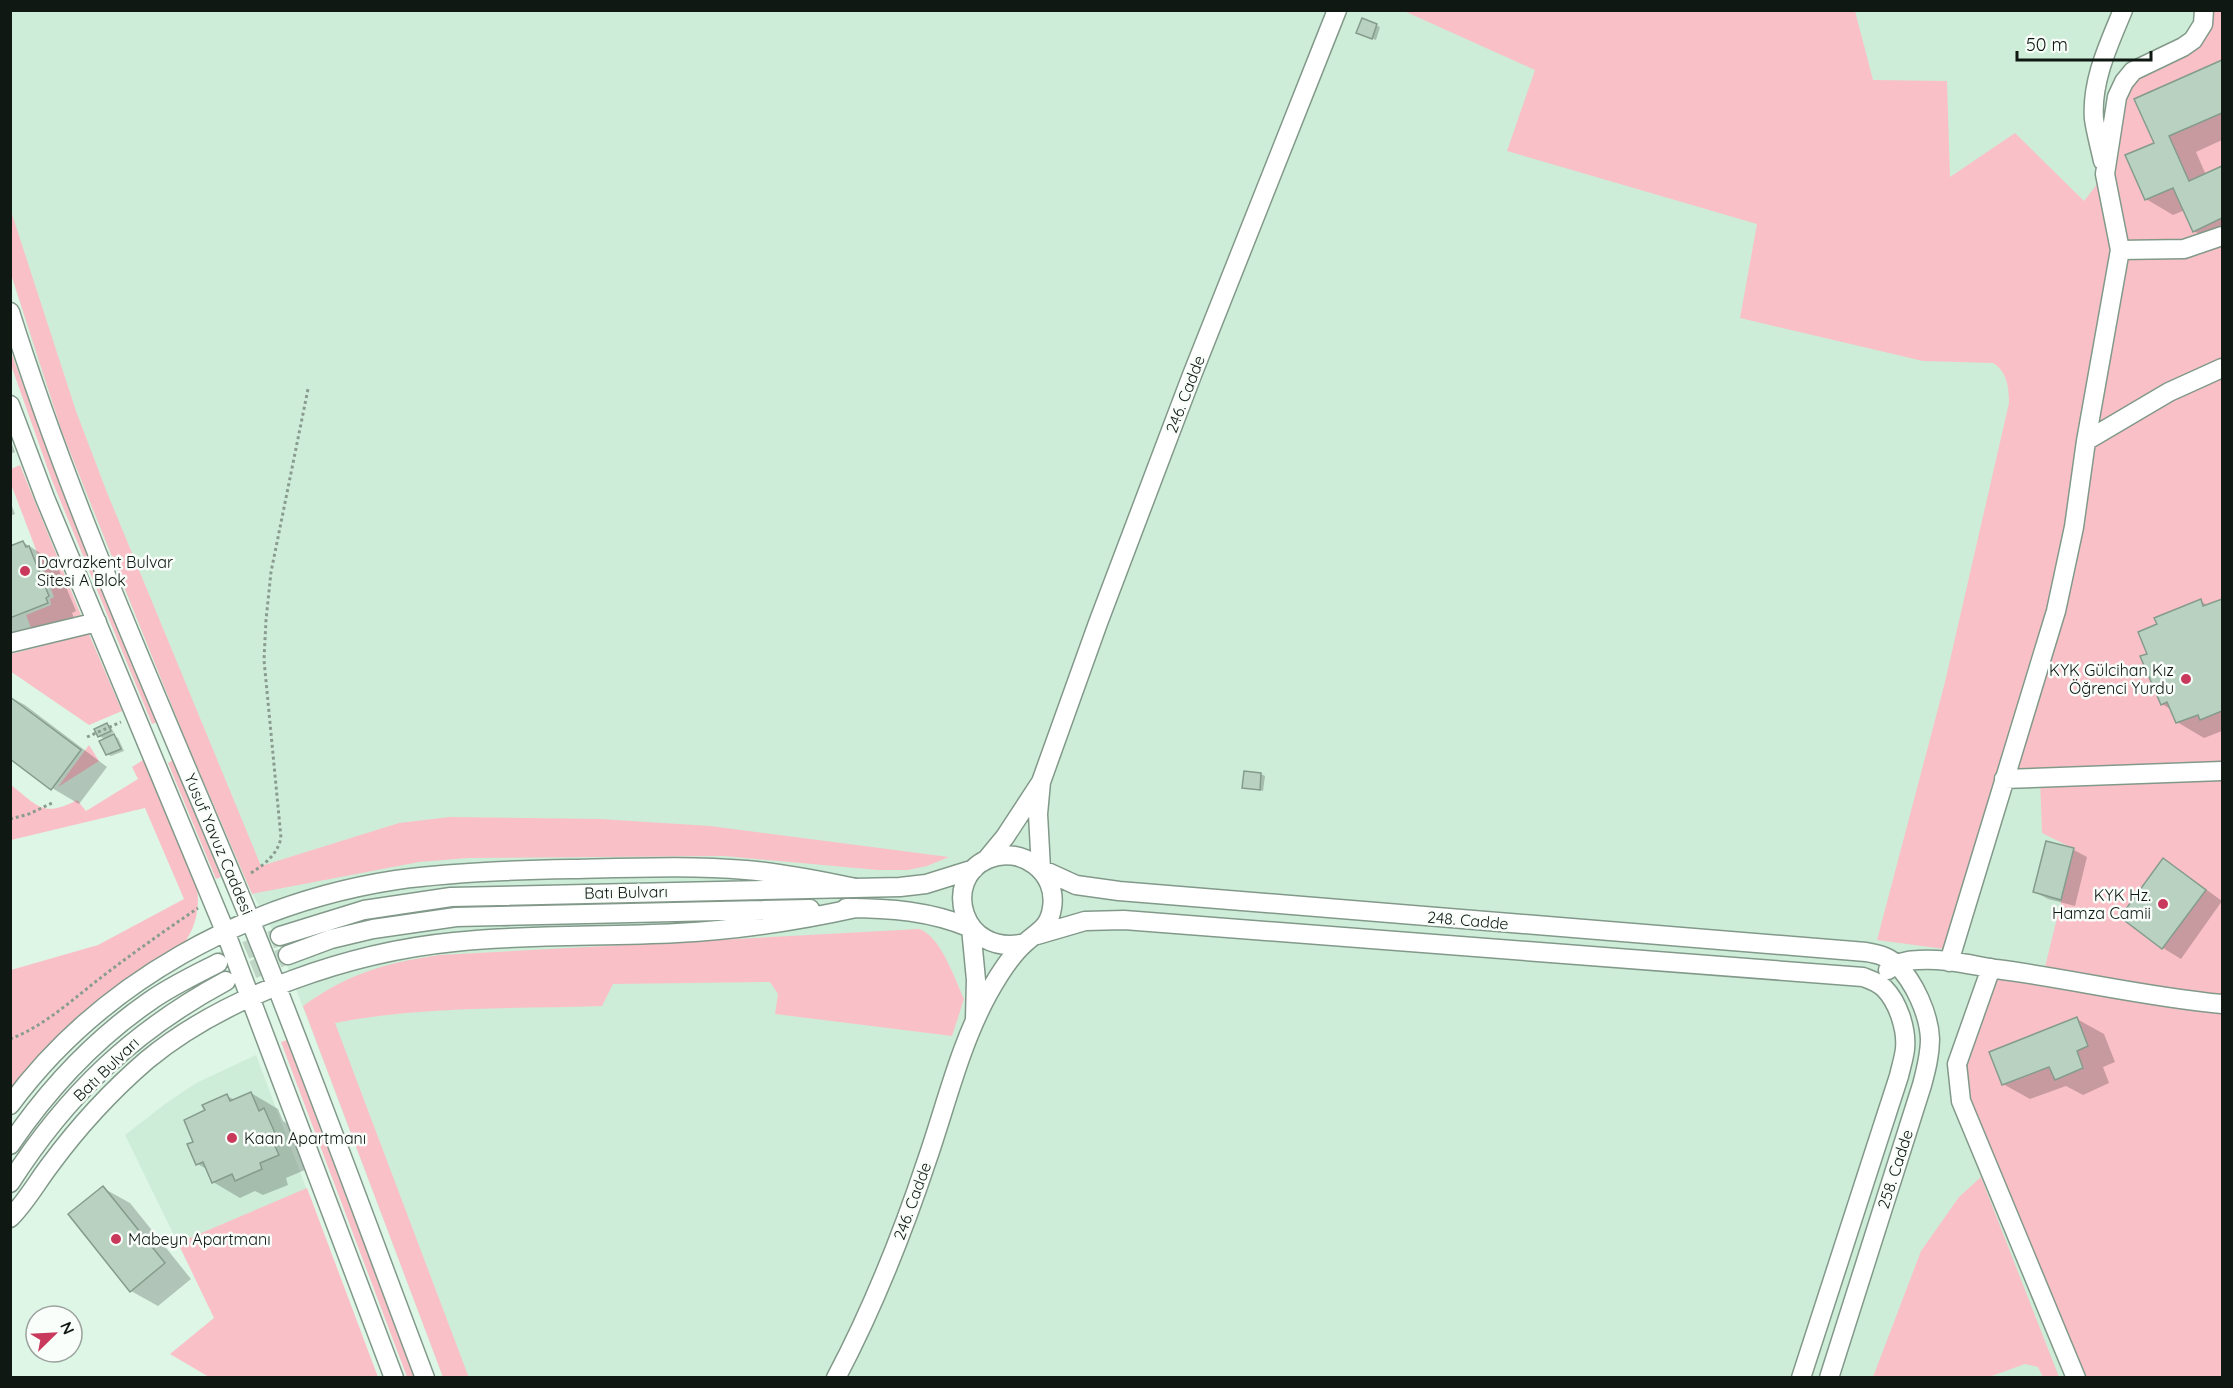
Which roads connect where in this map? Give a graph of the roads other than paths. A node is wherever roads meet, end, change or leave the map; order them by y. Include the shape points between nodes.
1 (1337, 10) edge
2 (2123, 10) edge
3 (2204, 10) edge
4 (2105, 174) junction
5 (2223, 236) edge
6 (2120, 250) junction
7 (10, 312) edge
8 (2223, 368) edge
9 (10, 405) edge
10 (2086, 441) junction
11 (97, 622) junction
12 (10, 643) edge
13 (174, 737) junction
14 (149, 748) junction
15 (2223, 771) edge
16 (2004, 779) junction
17 (1041, 782) junction
18 (980, 865) junction
19 (1041, 869) junction
20 (856, 888) junction
21 (856, 908) junction
22 (250, 921) junction
23 (971, 928) junction
24 (225, 931) junction
25 (280, 936) tunnel mouth
26 (1031, 939) junction
27 (288, 955) tunnel mouth
28 (1949, 962) junction
29 (218, 963) tunnel mouth
30 (1896, 964) junction
31 (1991, 968) junction
32 (226, 981) tunnel mouth
33 (1875, 981) junction
34 (277, 987) junction
35 (251, 998) junction
36 (2223, 1004) edge
37 (975, 1019) junction
38 (10, 1105) edge
39 (10, 1145) edge
40 (10, 1183) edge
41 (10, 1218) edge
42 (394, 1377) edge
43 (425, 1377) edge
44 (836, 1377) edge
45 (1801, 1377) edge
46 (1829, 1377) edge
47 (2076, 1377) edge

1 - 17 street, 246. Cadde via 1192,375
2 - 4 street via 2102,61 2095,104
3 - 4 street via 2203,24 2190,43 2133,71 2124,82 2117,98
4 - 6 street
5 - 6 street via 2184,249
6 - 10 street
7 - 13 street, Yusuf Yavuz Caddesi via 57,449
8 - 10 street via 2169,392
9 - 11 street, Yusuf Yavuz Caddesi
10 - 16 street via 2056,612
11 - 12 street
11 - 14 street, Yusuf Yavuz Caddesi
13 - 14 street
13 - 22 street, Yusuf Yavuz Caddesi
14 - 24 street, Yusuf Yavuz Caddesi
15 - 16 street
16 - 28 street
17 - 18 street, 246. Cadde via 1012,828
17 - 19 street, 246. Cadde
18 - 19 street via 1001,855 1016,855
18 - 20 street, Batı Bulvarı via 926,884
18 - 23 street via 965,883 962,898
19 - 26 street via 1053,896 1052,910 1047,924
19 - 30 street, 248. Cadde via 1076,885 1119,891 1866,952 1887,957
20 - 22 street via 782,874 696,867 490,871 364,886
20 - 25 street, Batı Bulvarı via 452,897 364,910
21 - 23 street, Batı Bulvarı via 923,912
21 - 27 street, Batı Bulvarı via 456,917 373,929
21 - 34 street via 748,928 453,942 358,959
22 - 24 street
22 - 34 street, Yusuf Yavuz Caddesi
23 - 26 street via 997,945 1011,946
23 - 37 street, 246. Cadde
24 - 35 street, Yusuf Yavuz Caddesi
24 - 38 street via 180,955 98,1012 56,1052
26 - 33 street, 248. Cadde via 1085,921 1124,920 1863,977
26 - 37 street, 246. Cadde via 994,983
28 - 30 street via 1921,960
28 - 31 street
29 - 39 street, Batı Bulvarı via 150,1000 94,1046 43,1101
30 - 33 street
30 - 46 street, 258. Cadde via 1921,1005 1929,1029 1930,1052
31 - 36 street
31 - 47 street via 1957,1064 1959,1095
32 - 40 street, Batı Bulvarı via 162,1018 108,1063 57,1118
33 - 45 street, 258. Cadde via 1889,995 1899,1014 1905,1034 1904,1054
34 - 35 street
34 - 43 street, Yusuf Yavuz Caddesi
35 - 41 street via 180,1037 120,1085 66,1143
35 - 42 street, Yusuf Yavuz Caddesi
37 - 44 street, 246. Cadde via 900,1238

